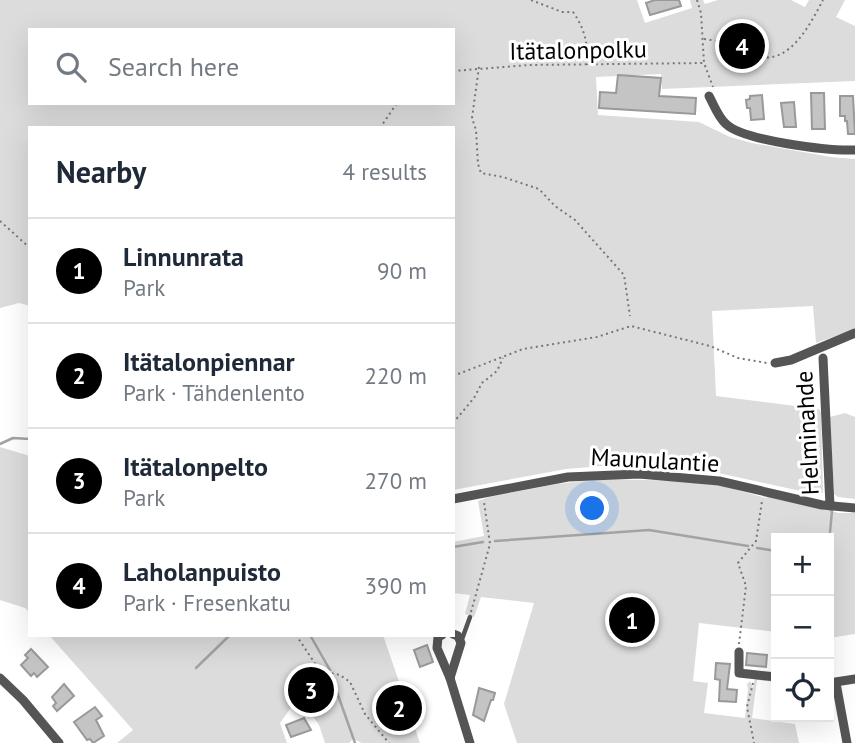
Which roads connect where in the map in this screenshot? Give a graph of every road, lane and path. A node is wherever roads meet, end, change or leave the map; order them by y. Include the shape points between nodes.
1 (531, 0) edge
2 (697, 0) edge
3 (823, 0) edge
4 (703, 39) junction
5 (704, 63) junction
6 (587, 66) junction
7 (479, 67) junction
8 (455, 71) edge
9 (712, 92) joint
10 (396, 105) edge
11 (381, 126) edge
12 (855, 150) edge
13 (0, 221) edge
14 (28, 246) edge
15 (630, 316) dead end
16 (855, 333) edge
17 (504, 356) junction
18 (823, 358) dead end
19 (775, 363) joint
20 (455, 375) edge
21 (455, 421) edge
22 (764, 494) dead end
23 (483, 496) dead end
24 (455, 499) edge
25 (830, 506) junction
26 (855, 508) edge
27 (470, 617) joint
28 (455, 635) edge
29 (297, 637) edge
30 (438, 637) edge
31 (461, 643) junction
32 (739, 652) joint
33 (753, 675) junction
34 (771, 677) edge
35 (0, 678) edge
36 (450, 678) junction
37 (855, 679) edge
38 (834, 683) edge
39 (834, 691) edge
40 (369, 711) dead end
41 (365, 713) junction
42 (59, 743) edge
43 (389, 743) edge
44 (470, 743) edge
45 (754, 743) edge
46 (847, 743) edge

1 - 6 path via 573,12 588,45
2 - 4 path
3 - 4 path via 809,26 779,55 760,57 723,41
4 - 5 path
5 - 6 path, Itätalonpolku
5 - 9 path
6 - 7 path, Itätalonpolku
7 - 8 path, Itätalonpolku
7 - 15 path via 472,118 481,173 539,189 575,220 624,275
9 - 12 street via 720,117 734,130 827,150
10 - 11 path
13 - 14 path
16 - 19 street
17 - 19 path via 631,326 738,358
17 - 20 path
17 - 21 path via 497,372 482,383
18 - 25 street, Helminahde
22 - 32 path via 756,541 738,563 746,586
23 - 27 path via 491,544
24 - 25 street, Maunulantie via 568,477 631,474 719,481
25 - 26 street, Maunulantie
27 - 31 lane
28 - 31 street
29 - 41 path via 320,671 350,682
30 - 36 street via 437,648
31 - 36 street
32 - 33 street via 739,673
33 - 34 street
33 - 45 path via 747,707
35 - 42 street
36 - 44 street
37 - 38 street
39 - 46 street
40 - 41 path
41 - 43 path

